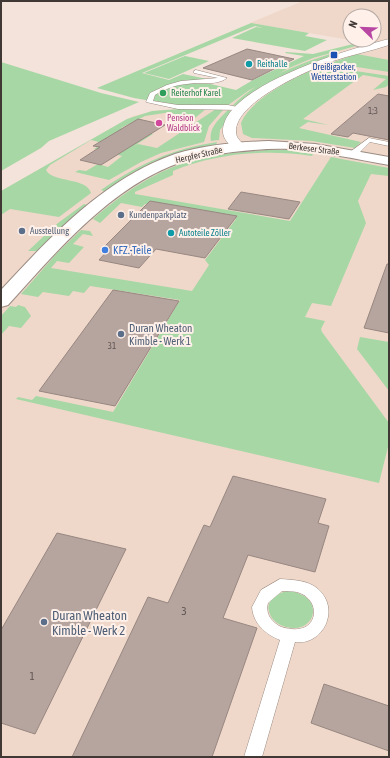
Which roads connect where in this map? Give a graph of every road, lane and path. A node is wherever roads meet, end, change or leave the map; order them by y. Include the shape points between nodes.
1 (389, 42) edge
2 (196, 72) dead end
3 (240, 109) junction
4 (389, 144) edge
5 (239, 147) junction
6 (353, 154) junction
7 (389, 161) edge
8 (1, 301) edge
9 (289, 636) dead end
10 (253, 757) edge

1 - 3 street, Herpfer Straße via 330,59 299,72 268,89
2 - 3 lane via 224,78 213,82 192,81 174,84 152,94 149,102 178,107
3 - 5 street, Herpfer Straße via 229,128 231,139
4 - 6 lane via 369,140
5 - 6 main road, Berkeser Straße via 289,145
5 - 8 main road, Herpfer Straße via 180,158 155,168 122,188 60,239
6 - 7 main road, Berkeser Straße
9 - 10 lane

